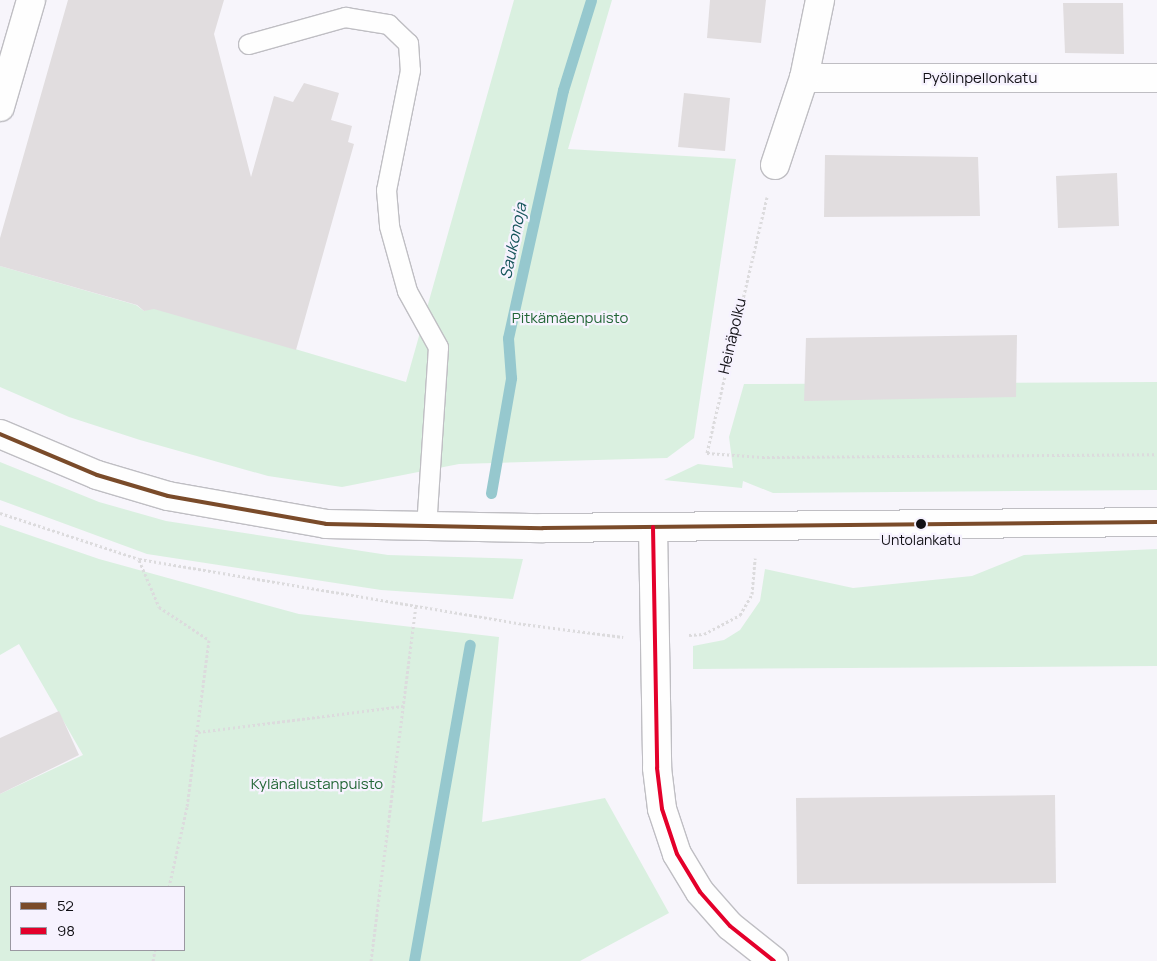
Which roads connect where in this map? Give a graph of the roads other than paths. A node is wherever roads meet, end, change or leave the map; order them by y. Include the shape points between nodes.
1 (31, 0) edge
2 (820, 0) edge
3 (248, 44) dead end
4 (804, 78) junction
5 (1157, 78) edge
6 (0, 107) edge
7 (775, 165) road end
8 (0, 434) edge
9 (1157, 522) edge
10 (653, 527) junction
11 (426, 528) junction
12 (774, 961) edge

1 - 6 street
2 - 4 street
3 - 11 lane via 345,17 388,24 408,43 410,70 386,190 388,226 407,291 438,347
4 - 5 street, Pyölinpellonkatu
4 - 7 street
8 - 11 street via 97,475 168,496 326,524
9 - 10 street
10 - 11 street
10 - 12 street via 657,768 662,809 677,854 700,892 730,926

